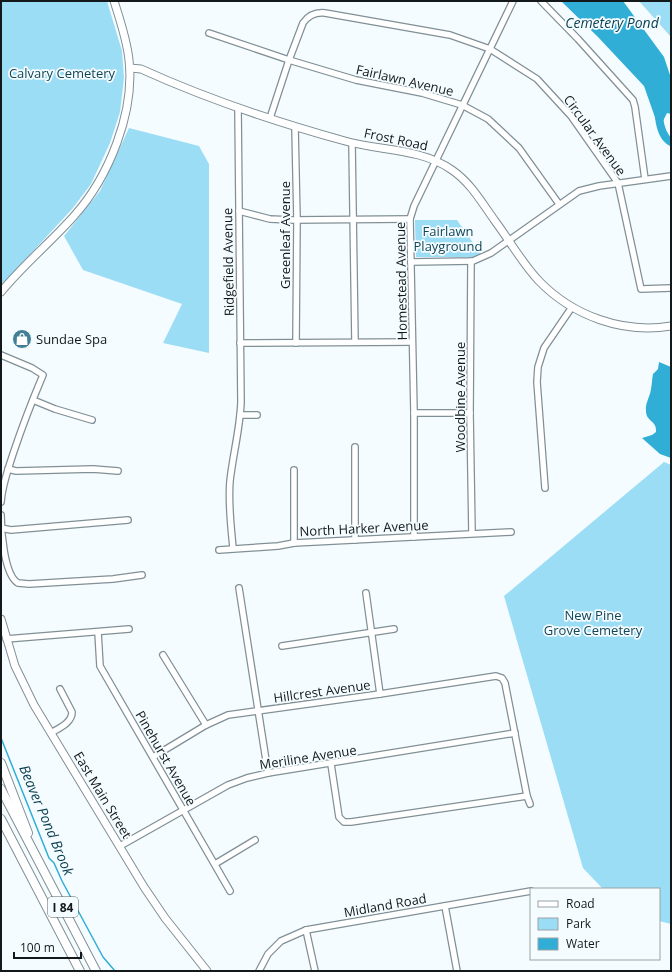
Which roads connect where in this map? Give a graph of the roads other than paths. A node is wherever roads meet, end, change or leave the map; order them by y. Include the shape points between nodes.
1 (114, 1) edge
2 (513, 1) edge
3 (541, 1) edge
4 (209, 33) dead end
5 (490, 49) junction
6 (288, 60) junction
7 (130, 68) junction
8 (462, 105) junction
9 (238, 108) junction
10 (270, 118) junction
11 (295, 127) junction
12 (352, 143) junction
13 (435, 160) junction
14 (671, 176) edge
15 (645, 179) junction
16 (618, 183) junction
17 (559, 204) junction
18 (239, 211) junction
19 (410, 219) junction
20 (297, 220) junction
21 (354, 220) junction
22 (509, 240) junction
23 (471, 261) junction
24 (411, 262) junction
25 (671, 288) edge
26 (1, 292) edge
27 (572, 307) junction
28 (671, 326) edge
29 (355, 342) junction
30 (412, 342) junction
31 (240, 343) junction
32 (296, 343) junction
33 (1, 355) edge
34 (33, 400) junction
35 (414, 413) junction
36 (470, 413) junction
37 (240, 415) junction
38 (257, 415) dead end
39 (92, 420) dead end
40 (355, 447) dead end
41 (8, 469) junction
42 (294, 470) dead end
43 (118, 471) dead end
44 (544, 488) dead end
45 (1, 502) edge
46 (1, 515) edge
47 (128, 520) dead end
48 (1, 528) edge
49 (511, 532) dead end
50 (472, 533) junction
51 (414, 537) junction
52 (356, 540) junction
53 (294, 543) junction
54 (233, 548) junction
55 (219, 550) dead end
56 (142, 575) dead end
57 (239, 588) dead end
58 (366, 593) dead end
59 (1, 619) edge
60 (129, 629) dead end
61 (394, 629) dead end
62 (98, 632) junction
63 (372, 633) junction
64 (6, 639) junction
65 (282, 646) dead end
66 (163, 655) dead end
67 (60, 689) dead end
68 (380, 694) junction
69 (258, 710) junction
70 (206, 725) junction
71 (51, 733) junction
72 (515, 733) junction
73 (153, 756) junction
74 (1, 763) edge
75 (331, 764) junction
76 (268, 773) junction
77 (1, 789) edge
78 (527, 796) junction
79 (530, 804) dead end
80 (184, 810) junction
81 (1, 820) edge
82 (1, 831) edge
83 (255, 840) dead end
84 (30, 844) junction
85 (120, 846) junction
86 (17, 850) junction
87 (215, 864) junction
88 (230, 891) dead end
89 (530, 891) edge
90 (445, 906) junction
91 (306, 930) junction
92 (80, 971) edge
93 (96, 971) edge
94 (206, 971) edge
95 (259, 971) edge
96 (315, 971) edge
97 (457, 971) edge

1 - 7 main road via 127,44
2 - 5 street, Homestead Avenue
3 - 15 street via 633,100
4 - 6 street, Fairlawn Avenue
5 - 6 street, Circular Avenue via 450,35 321,12 311,15 302,23
5 - 8 street, Homestead Avenue
5 - 16 street, Circular Avenue via 537,80 571,116
6 - 8 street, Fairlawn Avenue via 356,80 422,93
6 - 10 street, Circular Avenue
7 - 9 main road, Frost Road via 142,69 193,92
7 - 26 main road via 129,96 124,122 96,185 74,216
8 - 13 street, Homestead Avenue
8 - 17 street, Fairlawn Avenue via 488,119 519,148
9 - 10 main road, Frost Road
9 - 18 street, Ridgefield Avenue
10 - 11 main road, Frost Road
11 - 12 main road, Frost Road
11 - 20 street, Greenleaf Avenue
12 - 13 main road, Frost Road via 416,154
12 - 21 street
13 - 19 street, Homestead Avenue
13 - 22 main road, Frost Road via 466,182
14 - 15 street
15 - 16 street
16 - 17 street via 583,189
16 - 25 street, Circular Avenue via 641,289
17 - 22 street
18 - 20 street via 270,218
18 - 31 street, Ridgefield Avenue
19 - 21 street
19 - 24 street, Homestead Avenue
20 - 21 street
20 - 32 street, Greenleaf Avenue
21 - 29 street
22 - 23 street via 491,253
22 - 27 main road, Frost Road via 539,281
23 - 24 street
23 - 36 street, Woodbine Avenue
24 - 30 street, Homestead Avenue
27 - 28 main road, Frost Road via 591,317 622,326
27 - 44 street via 544,348 538,367
29 - 30 street
29 - 32 street
30 - 35 street, Homestead Avenue
31 - 32 street
31 - 37 street, Ridgefield Avenue
33 - 34 street via 43,375
34 - 39 street
34 - 41 street
35 - 36 street
35 - 51 street, Homestead Avenue
36 - 50 street, Woodbine Avenue
37 - 38 street
37 - 54 street, Ridgefield Avenue via 230,486
40 - 52 street
41 - 43 street
41 - 45 street
42 - 53 street
46 - 48 street
47 - 48 street via 11,530
48 - 56 street via 8,566 13,580 18,583 113,579
49 - 50 street, North Harker Avenue
50 - 51 street, North Harker Avenue
51 - 52 street, North Harker Avenue
52 - 53 street, North Harker Avenue
53 - 54 street, North Harker Avenue
54 - 55 street, North Harker Avenue
57 - 69 street
58 - 63 street
59 - 64 main road, East Main Street
60 - 62 street
61 - 63 street
62 - 64 street
62 - 73 street, Pinehurst Avenue via 100,666
63 - 65 street
63 - 68 street
64 - 71 main road, East Main Street via 18,674
66 - 70 street
67 - 71 street via 72,716 71,720
68 - 69 street, Hillcrest Avenue
68 - 72 street, Hillcrest Avenue via 496,676 505,682
69 - 70 street, Hillcrest Avenue via 228,715
69 - 76 street
70 - 73 street, Hillcrest Avenue
71 - 85 main road, East Main Street
72 - 75 street, Meriline Avenue
72 - 78 street
73 - 80 street, Pinehurst Avenue
74 - 84 highway via 26,824
75 - 76 street, Meriline Avenue
75 - 78 street via 339,817 344,822
76 - 80 street, Meriline Avenue via 228,785
77 - 84 highway, I 84
78 - 79 street
80 - 85 street, Meriline Avenue
80 - 87 street, Pinehurst Avenue
81 - 86 highway, I 84
82 - 86 highway
83 - 87 street
84 - 93 highway, I 84
85 - 94 main road, East Main Street via 160,911
86 - 92 highway, I 84
87 - 88 street, Pinehurst Avenue
89 - 90 street, Midland Road
90 - 91 street, Midland Road
90 - 97 street
91 - 95 street, Midland Road via 281,941 268,954
91 - 96 street

